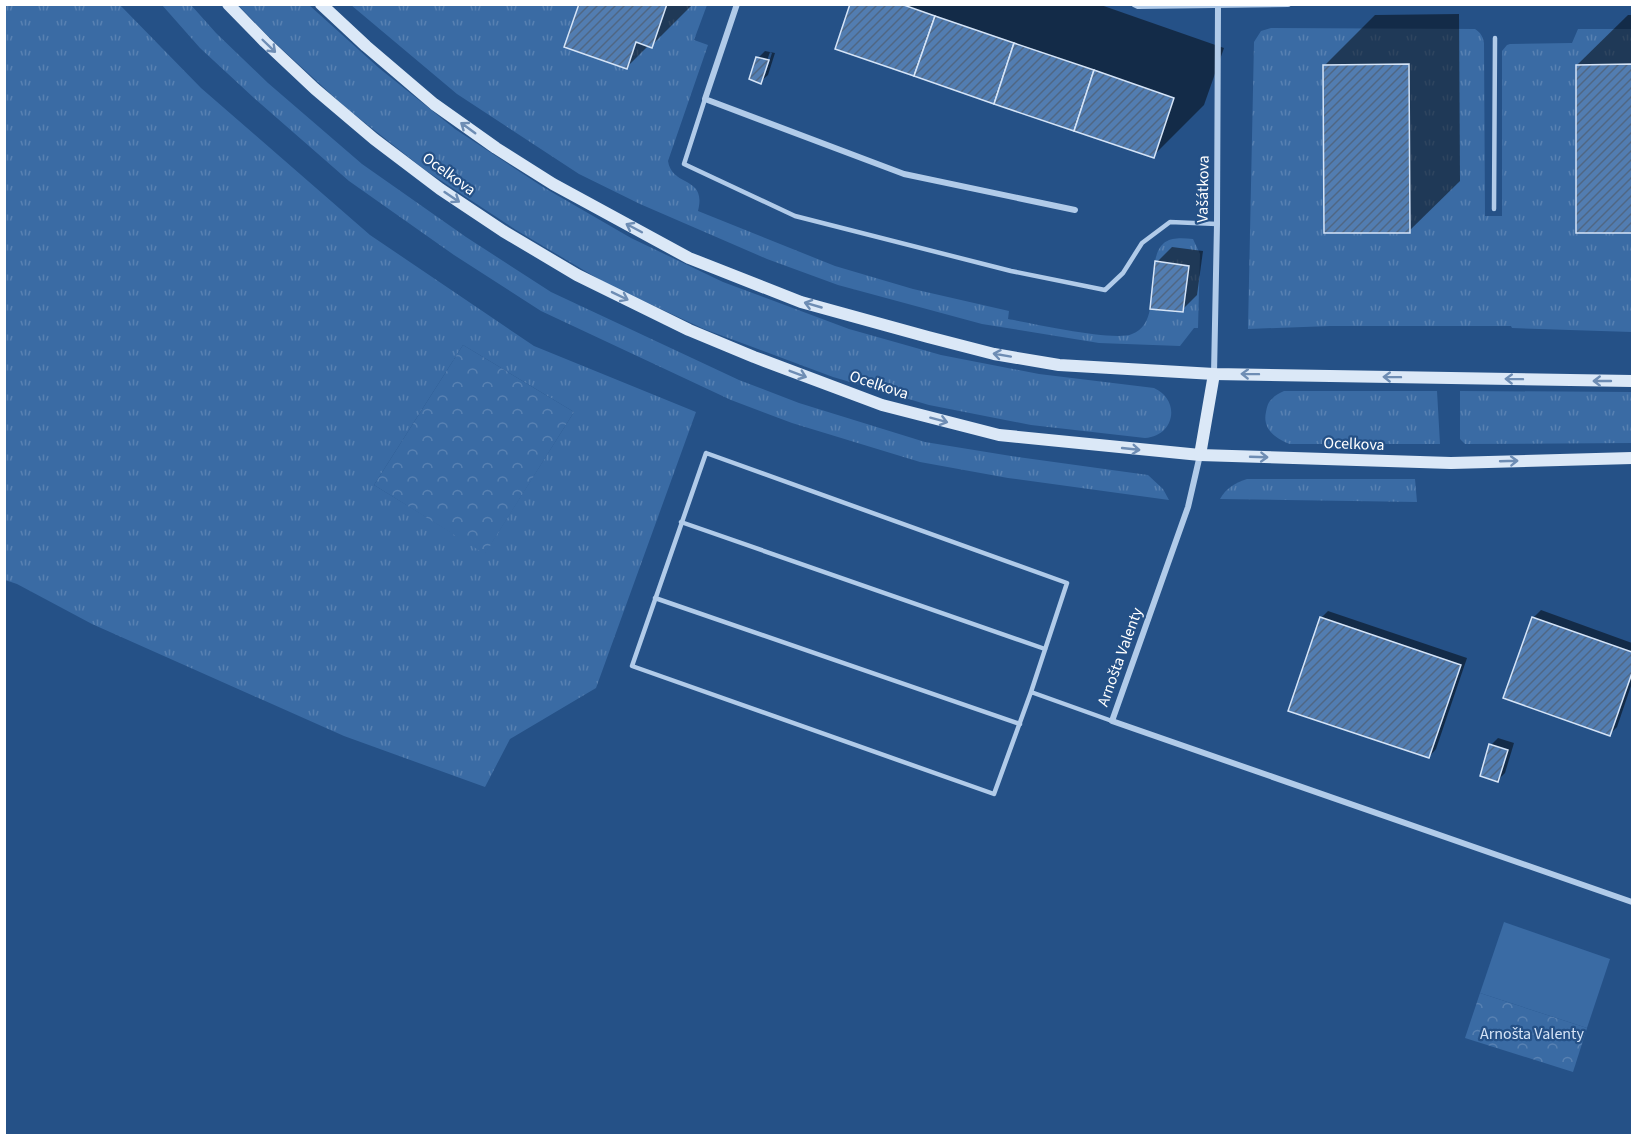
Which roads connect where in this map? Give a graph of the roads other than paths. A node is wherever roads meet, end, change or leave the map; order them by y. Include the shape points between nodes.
1 (228, 4) edge
2 (321, 4) edge
3 (737, 4) edge
4 (1134, 4) edge
5 (1288, 4) edge
6 (1218, 6) edge
7 (1495, 38) dead end
8 (705, 99) junction
9 (1494, 209) dead end
10 (1076, 210) dead end
11 (1217, 224) junction
12 (1214, 374) junction
13 (1632, 381) edge
14 (1200, 455) junction
15 (1632, 458) edge
16 (681, 522) junction
17 (655, 598) junction
18 (1045, 649) junction
19 (1031, 692) junction
20 (1112, 721) junction
21 (1020, 724) junction
22 (1632, 902) edge

1 -> 14 street, Ocelkova via 315,89 440,189 577,275 689,330 882,405 999,435
12 -> 2 street via 1059,365 994,354 801,302 689,258 496,148 435,104
3 - 8 street
4 - 6 street
5 - 6 street
6 - 11 street, Vašátkova
7 - 9 lane
8 - 10 street via 904,174
8 - 11 lane via 684,165 795,216 1011,272 1105,290 1142,243 1170,222
11 - 12 street, Vašátkova
13 -> 12 street
12 - 14 street
14 -> 15 street, Ocelkova via 1451,463
14 - 20 street, Arnošta Valenty via 1188,507
16 - 17 lane
16 - 18 lane
16 - 18 lane via 705,453 1067,583
17 - 21 lane
17 - 21 lane via 632,666 994,794
18 - 19 lane
19 - 20 lane
19 - 21 lane
20 - 22 street, Arnošta Valenty

